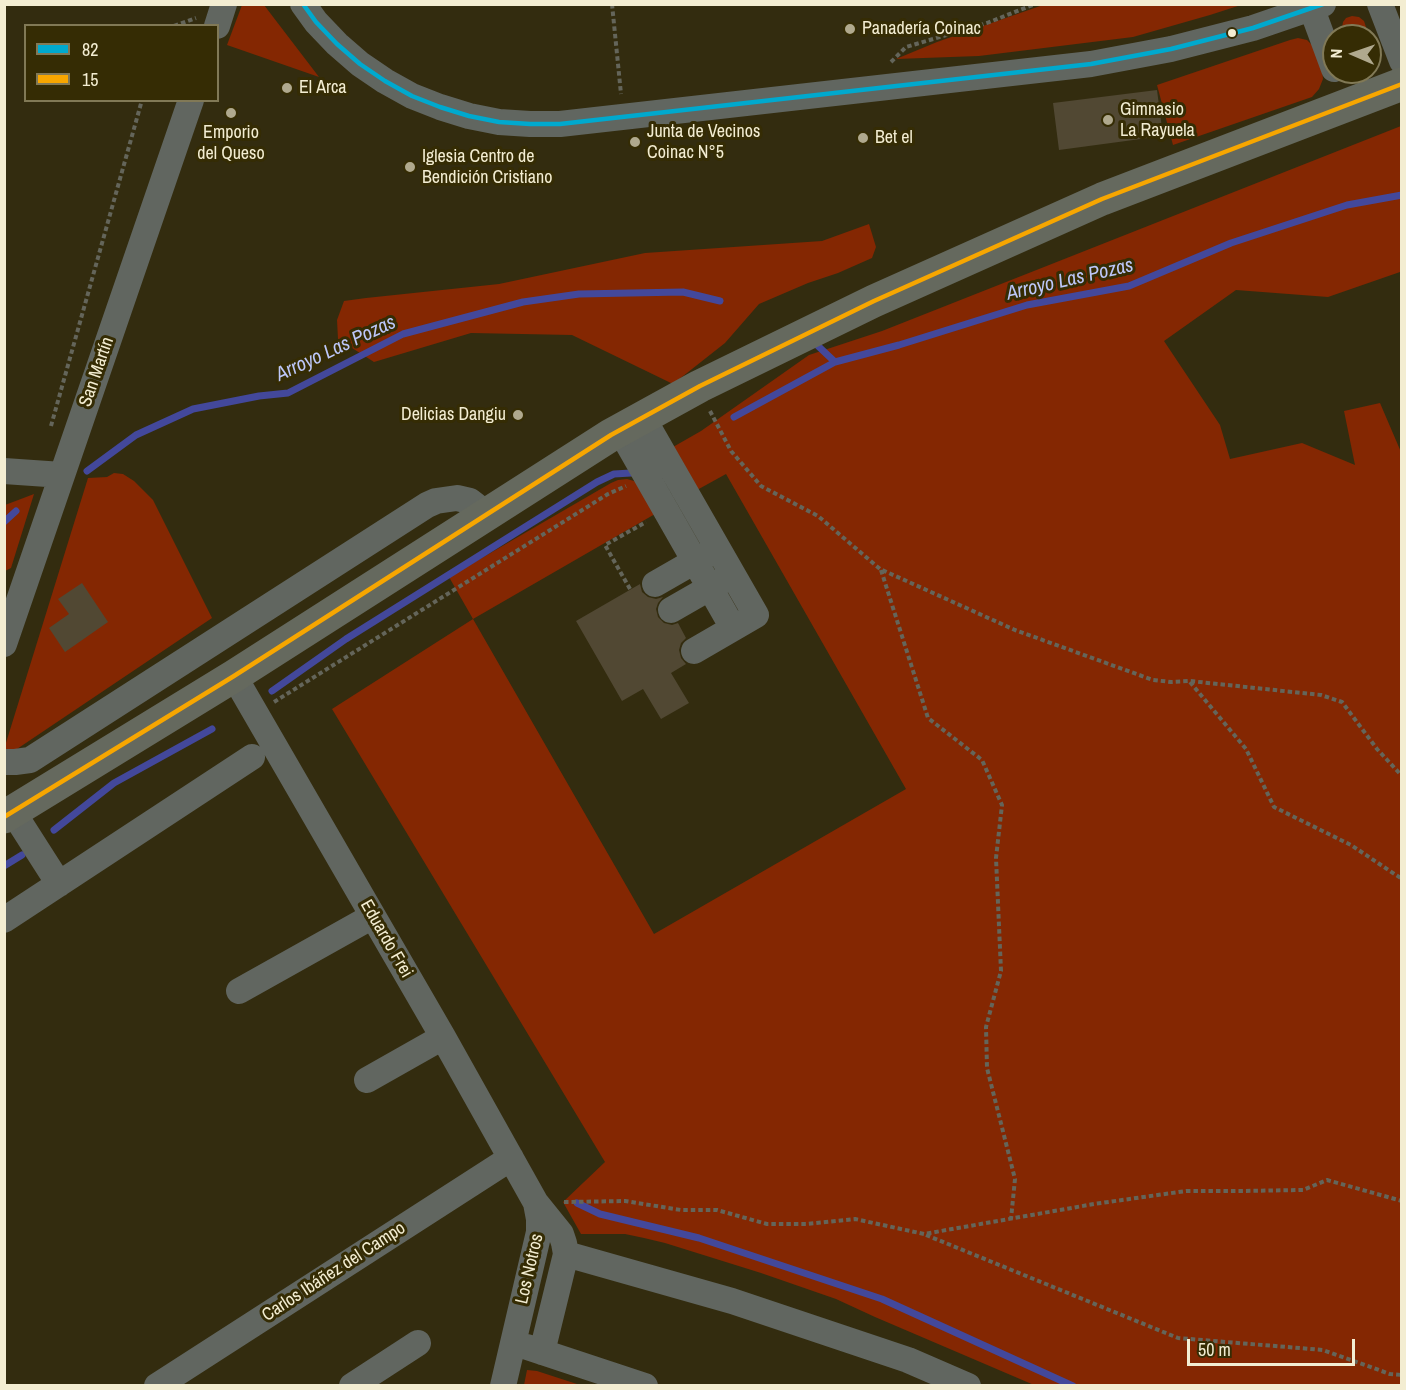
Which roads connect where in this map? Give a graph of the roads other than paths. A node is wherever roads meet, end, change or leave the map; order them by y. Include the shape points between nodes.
1 (224, 4) edge
2 (303, 4) edge
3 (1380, 4) edge
4 (1315, 6) edge
5 (218, 24) edge
6 (1322, 28) edge
7 (1401, 61) edge
8 (1340, 84) edge
9 (1401, 84) edge
10 (190, 102) edge
11 (1348, 106) junction
12 (632, 424) junction
13 (4, 471) edge
14 (62, 475) junction
15 (488, 515) junction
16 (733, 575) junction
17 (714, 595) junction
18 (4, 644) edge
19 (234, 676) junction
20 (252, 757) dead end
21 (4, 762) edge
22 (9, 814) edge
23 (59, 884) junction
24 (373, 916) junction
25 (4, 920) edge
26 (239, 992) dead end
27 (443, 1037) junction
28 (367, 1080) dead end
29 (511, 1158) junction
30 (536, 1203) junction
31 (566, 1254) junction
32 (418, 1343) dead end
33 (512, 1343) junction
34 (542, 1352) junction
35 (171, 1382) edge
36 (352, 1386) edge
37 (503, 1386) edge
38 (645, 1386) edge
39 (968, 1386) edge

1 - 5 street
2 - 4 street via 360,64 412,96 469,116 530,124 560,124 1091,64 1253,28
3 - 7 street
4 - 6 street
8 - 11 street
9 - 11 highway
10 - 14 street, San Martín
11 - 12 highway via 1102,199 874,302 700,386
12 - 15 highway
12 - 16 street
12 - 17 street
13 - 14 street
14 - 18 street, San Martín
15 - 19 highway
15 - 21 street via 470,501 458,498 427,505 30,760
16 - 17 street
16 - 17 street via 756,615
17 - 17 street via 675,617
19 - 22 highway
19 - 24 street, Eduardo Frei
20 - 23 street
22 - 23 street
23 - 25 street
24 - 26 street
24 - 27 street, Eduardo Frei
27 - 28 street
27 - 29 street, Eduardo Frei
29 - 30 street, Eduardo Frei
29 - 35 street, Carlos Ibáñez del Campo
30 - 31 street, Los Notros via 561,1234
30 - 33 street, Los Notros via 539,1232
31 - 34 street, Los Notros
31 - 39 street via 732,1301 908,1360
32 - 36 street
33 - 34 street
33 - 37 street, Los Notros
34 - 38 street

